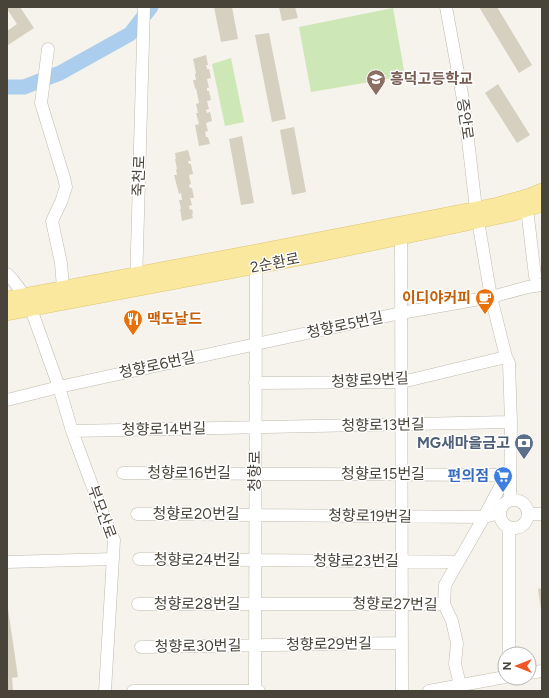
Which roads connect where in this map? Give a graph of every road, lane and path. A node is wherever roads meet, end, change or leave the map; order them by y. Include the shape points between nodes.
1 (144, 7) edge
2 (446, 7) edge
3 (48, 49) dead end
4 (542, 191) edge
5 (542, 204) edge
6 (524, 210) junction
7 (477, 215) junction
8 (401, 237) junction
9 (256, 259) junction
10 (542, 266) edge
11 (7, 274) edge
12 (538, 281) edge
13 (136, 282) junction
14 (63, 288) junction
15 (491, 297) junction
16 (7, 299) edge
17 (28, 302) junction
18 (7, 313) edge
19 (401, 313) junction
20 (256, 344) junction
21 (506, 357) junction
22 (402, 382) junction
23 (255, 383) junction
24 (59, 387) junction
25 (7, 400) edge
26 (511, 422) junction
27 (402, 424) junction
28 (255, 427) junction
29 (72, 430) junction
30 (123, 473) dead end
31 (255, 473) junction
32 (402, 474) junction
33 (510, 475) junction
34 (510, 500) junction
35 (500, 513) junction
36 (137, 514) dead end
37 (528, 514) junction
38 (540, 514) dead end
39 (255, 515) junction
40 (402, 516) junction
41 (484, 517) junction
42 (509, 527) junction
43 (113, 559) junction
44 (139, 559) dead end
45 (255, 560) junction
46 (402, 561) junction
47 (7, 562) edge
48 (458, 562) junction
49 (138, 604) dead end
50 (255, 604) junction
51 (402, 604) junction
52 (444, 604) junction
53 (402, 643) junction
54 (255, 645) junction
55 (509, 646) edge
56 (141, 647) dead end
57 (497, 679) edge
58 (462, 688) edge
59 (105, 691) edge
60 (133, 691) edge
61 (255, 691) edge
62 (260, 691) edge
63 (402, 691) edge
64 (429, 691) edge

1 - 13 street, 죽천로
2 - 7 street, 증안로 via 464,105
3 - 14 street via 41,103 66,187 52,221 61,263
4 - 7 main road, 2순환로 via 498,205
5 - 6 main road, 2순환로
6 - 7 main road, 2순환로
6 - 12 street via 528,217
7 - 8 main road, 2순환로
7 - 9 main road, 2순환로
7 - 15 street, 증안로
8 - 9 main road, 2순환로 via 315,255
8 - 19 street
9 - 13 main road, 2순환로
9 - 20 street, 청향로
10 - 12 street
11 - 17 street
12 - 15 street, 청향로5번길 via 528,287
13 - 14 main road, 2순환로
13 - 17 main road, 2순환로
14 - 17 main road, 2순환로
15 - 19 street, 청향로5번길
15 - 21 street, 증안로
16 - 17 main road, 2순환로
17 - 18 main road, 2순환로
17 - 24 street, 부모산로
19 - 20 street, 청향로5번길
19 - 22 street
20 - 23 street, 청향로
20 - 24 street, 청향로6번길
21 - 22 street, 청향로9번길
21 - 26 street, 증안로 via 509,363
22 - 23 street, 청향로9번길
22 - 27 street
23 - 28 street, 청향로
24 - 25 street
24 - 29 street, 부모산로
26 - 27 street, 청향로13번길
26 - 33 street, 증안로
27 - 28 street, 청향로13번길
27 - 32 street
28 - 29 street, 청향로14번길
28 - 31 street, 청향로
29 - 43 street, 부모산로 via 114,540
30 - 31 street, 청향로16번길
31 - 32 street, 청향로15번길
31 - 39 street, 청향로
32 - 33 street, 청향로15번길
32 - 40 street
33 - 34 street, 증안로
33 - 41 street via 502,483
34 - 35 street via 504,503
34 - 37 street via 522,502
35 - 41 street, 청향로19번길
35 - 42 street via 501,520
36 - 39 street, 청향로20번길
37 - 38 street
37 - 42 street via 521,526
39 - 40 street, 청향로19번길
39 - 45 street, 청향로
40 - 41 street, 청향로19번길
40 - 46 street
41 - 48 street
42 - 55 street
43 - 47 street
43 - 59 street, 부모산로
44 - 45 street, 청향로24번길
45 - 46 street, 청향로23번길
45 - 50 street, 청향로
46 - 48 street, 청향로23번길
46 - 51 street
48 - 52 street via 445,585
49 - 50 street, 청향로28번길
50 - 51 street, 청향로27번길
50 - 54 street, 청향로
51 - 52 street, 청향로27번길
51 - 53 street
52 - 58 street, 청향로27번길 via 452,621 457,643 455,664
53 - 54 street, 청향로29번길
53 - 63 street
54 - 56 street, 청향로30번길
54 - 61 street, 청향로
57 - 58 street
58 - 64 street
60 - 61 street
61 - 62 street

